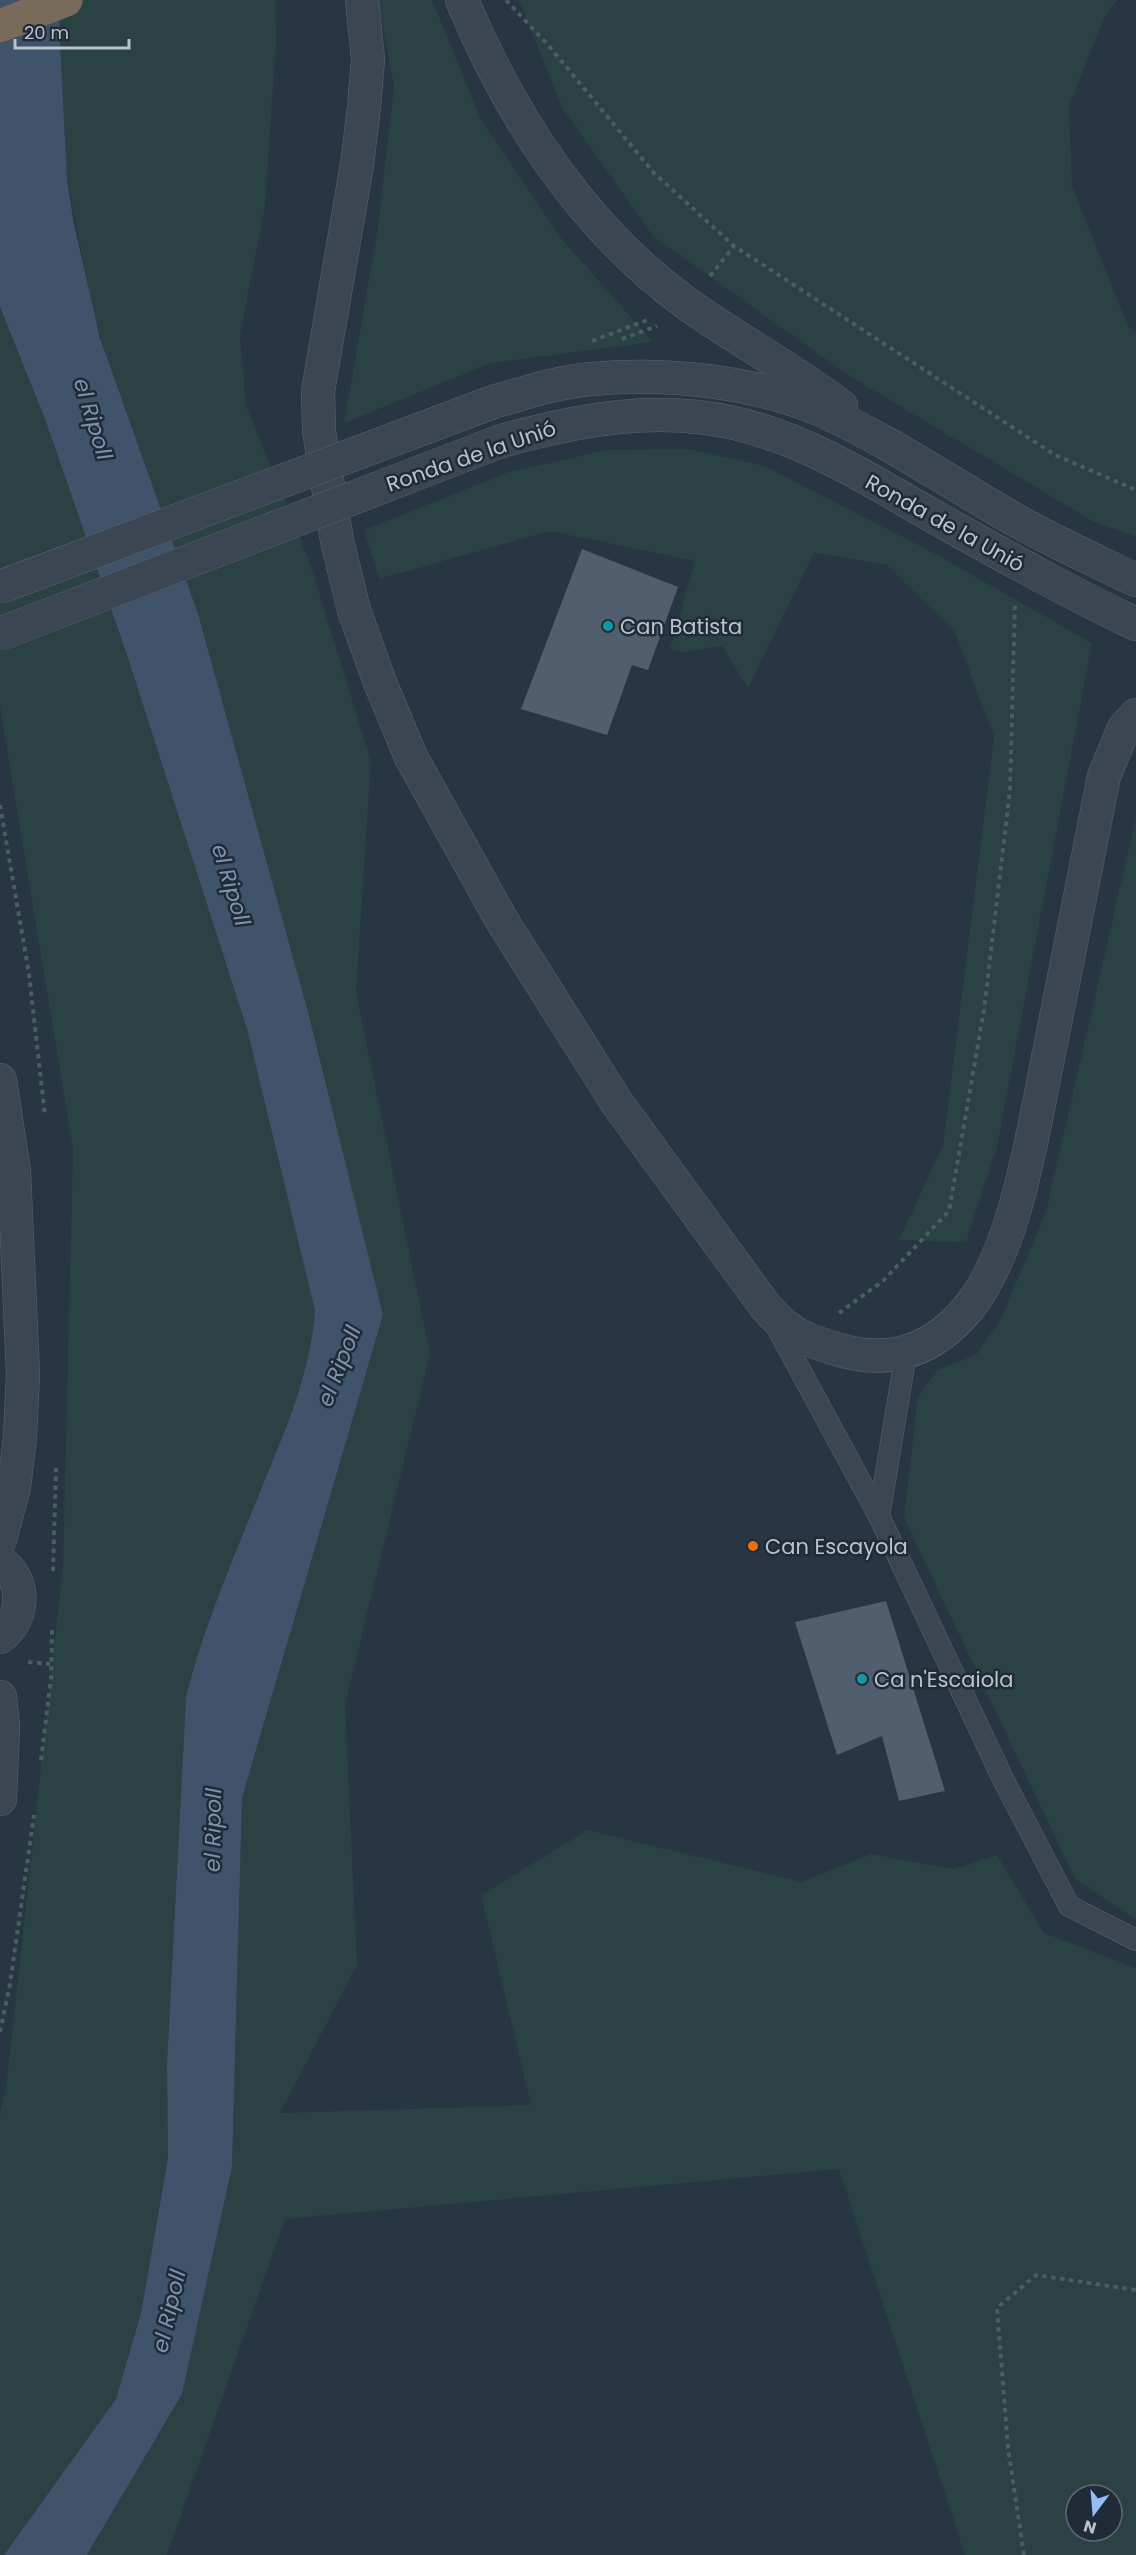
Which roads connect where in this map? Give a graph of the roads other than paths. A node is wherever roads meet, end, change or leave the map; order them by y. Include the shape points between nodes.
1 (66, 0) edge
2 (362, 0) edge
3 (462, 0) edge
4 (0, 26) edge
5 (892, 445) junction
6 (1136, 580) edge
7 (0, 587) edge
8 (1136, 624) edge
9 (0, 634) edge
10 (1136, 715) edge
11 (0, 1080) edge
12 (765, 1306) junction
13 (906, 1353) junction
14 (879, 1516) junction
15 (0, 1540) edge
16 (0, 1562) edge
17 (0, 1637) edge
18 (0, 1697) edge
19 (0, 1799) edge
20 (1136, 1940) edge

1 - 4 highway
2 - 12 street via 368,59 364,107 318,392 319,431 337,541 354,610 411,757 501,919 617,1103
3 - 5 street via 504,89 573,194 612,240 686,303 827,396
5 - 6 street, Ronda de la Unió via 1011,518
5 - 7 street, Ronda de la Unió, bridge via 821,410 766,393 700,380 645,376 588,379 493,402
8 - 9 street, Ronda de la Unió, bridge via 842,465 774,435 734,423 691,417 612,417 569,423 501,441
10 - 13 street via 1124,728 1104,776 1026,1162 1001,1246 970,1306 951,1326
11 - 15 street via 14,1171 23,1374 14,1487
12 - 13 street via 787,1328 811,1341 850,1354 878,1358
12 - 14 lane
13 - 14 lane
14 - 20 lane via 1003,1779 1069,1906
16 - 17 street via 16,1579 20,1594 13,1624
18 - 19 street

